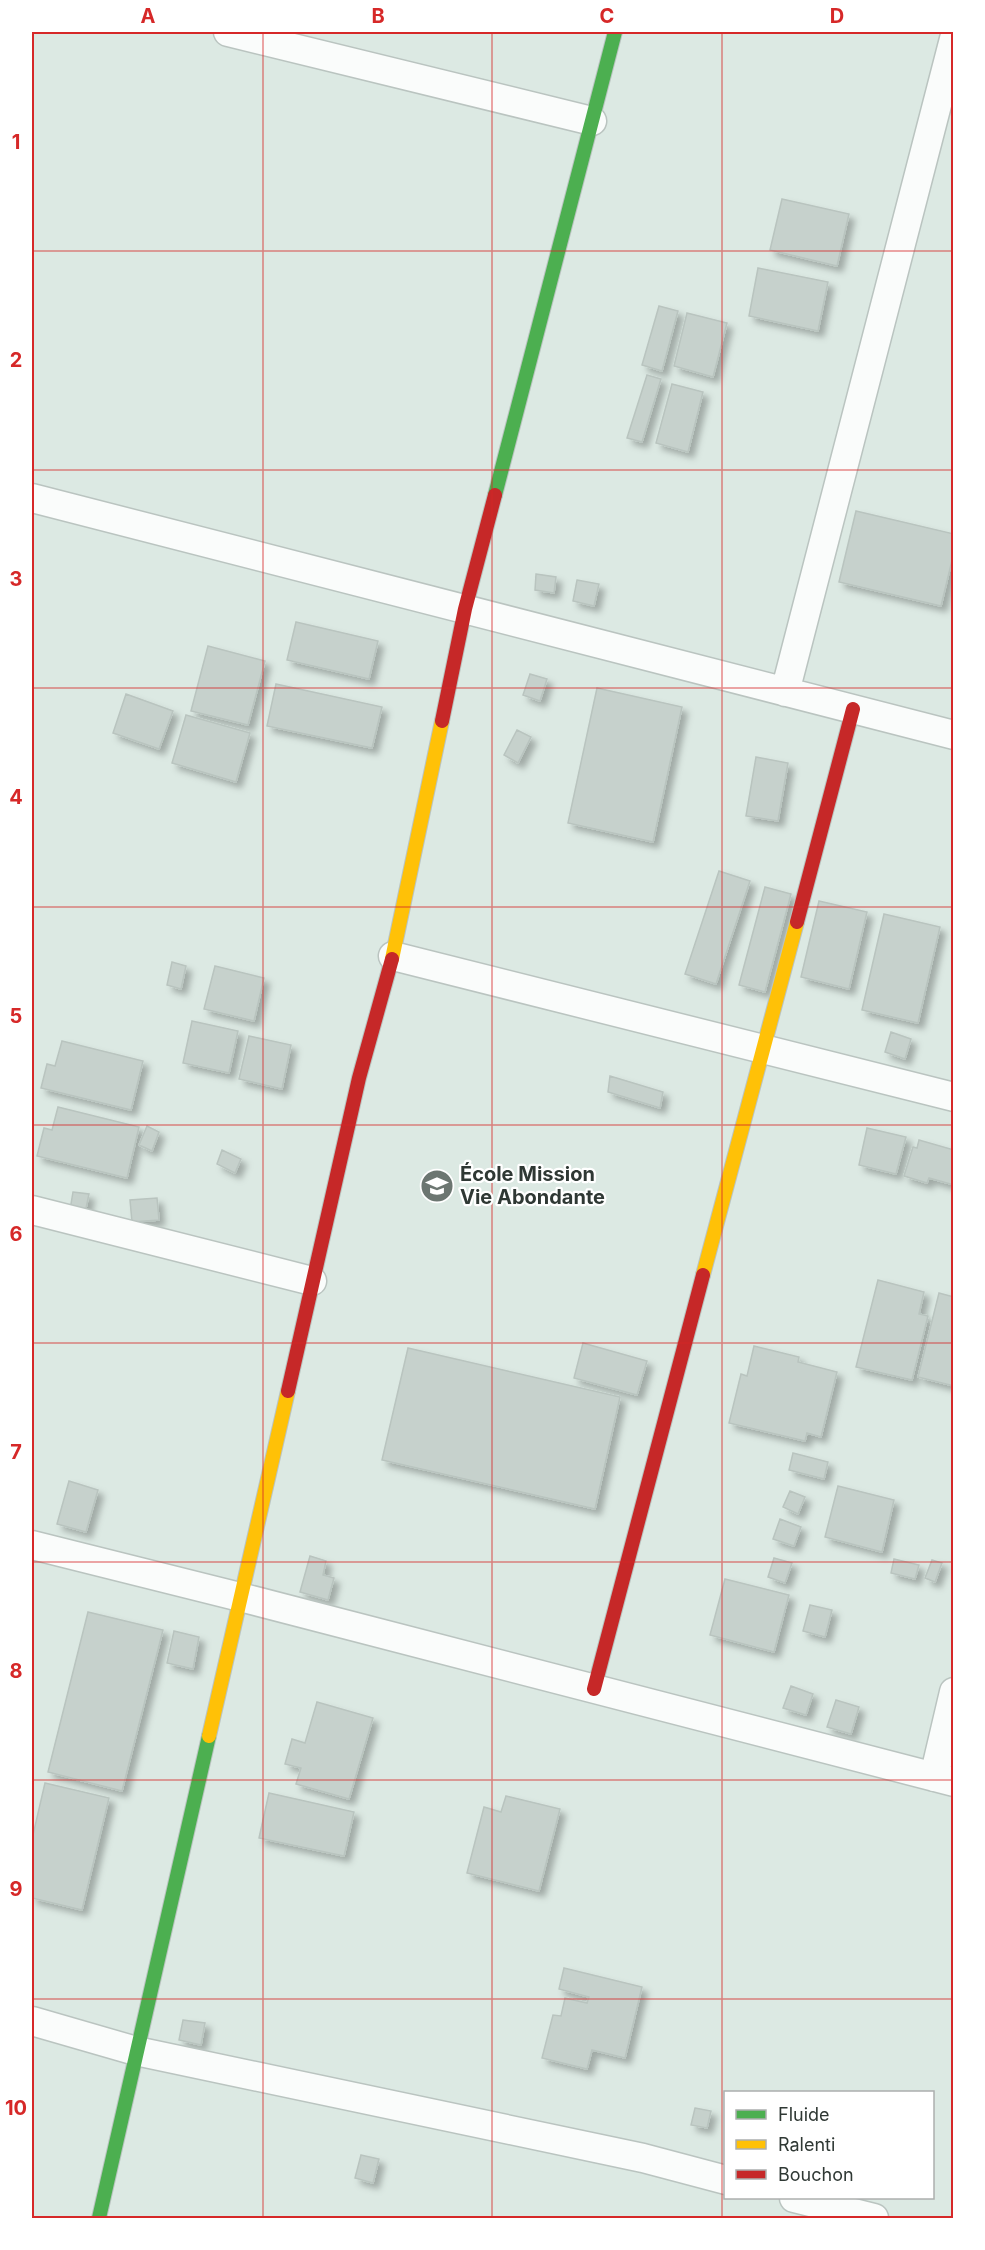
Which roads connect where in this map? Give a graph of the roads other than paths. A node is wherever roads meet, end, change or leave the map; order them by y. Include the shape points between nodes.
1 (228, 32) edge
2 (615, 32) edge
3 (954, 39) edge
4 (592, 121) junction
5 (32, 498) edge
6 (465, 609) junction
7 (785, 692) junction
8 (853, 709) junction
9 (954, 735) edge
10 (393, 956) junction
11 (763, 1049) junction
12 (954, 1097) edge
13 (32, 1210) edge
14 (312, 1281) junction
15 (32, 1545) edge
16 (240, 1597) junction
17 (594, 1689) junction
18 (954, 1692) edge
19 (944, 1779) edge
20 (32, 2021) edge
21 (136, 2051) junction
22 (724, 2179) edge
23 (798, 2199) edge
24 (99, 2218) edge
25 (874, 2218) edge

1 - 4 street
2 - 4 street
3 - 7 street
4 - 6 street
5 - 6 street
6 - 7 street
6 - 10 street
7 - 8 street
8 - 9 street
8 - 11 street
10 - 11 street
10 - 14 street via 359,1078
11 - 12 street
11 - 17 street
13 - 14 street
14 - 16 street
15 - 16 street
16 - 17 street
16 - 21 street
17 - 19 street
18 - 19 street
20 - 21 street
21 - 22 street via 643,2158
21 - 24 street
23 - 25 street

